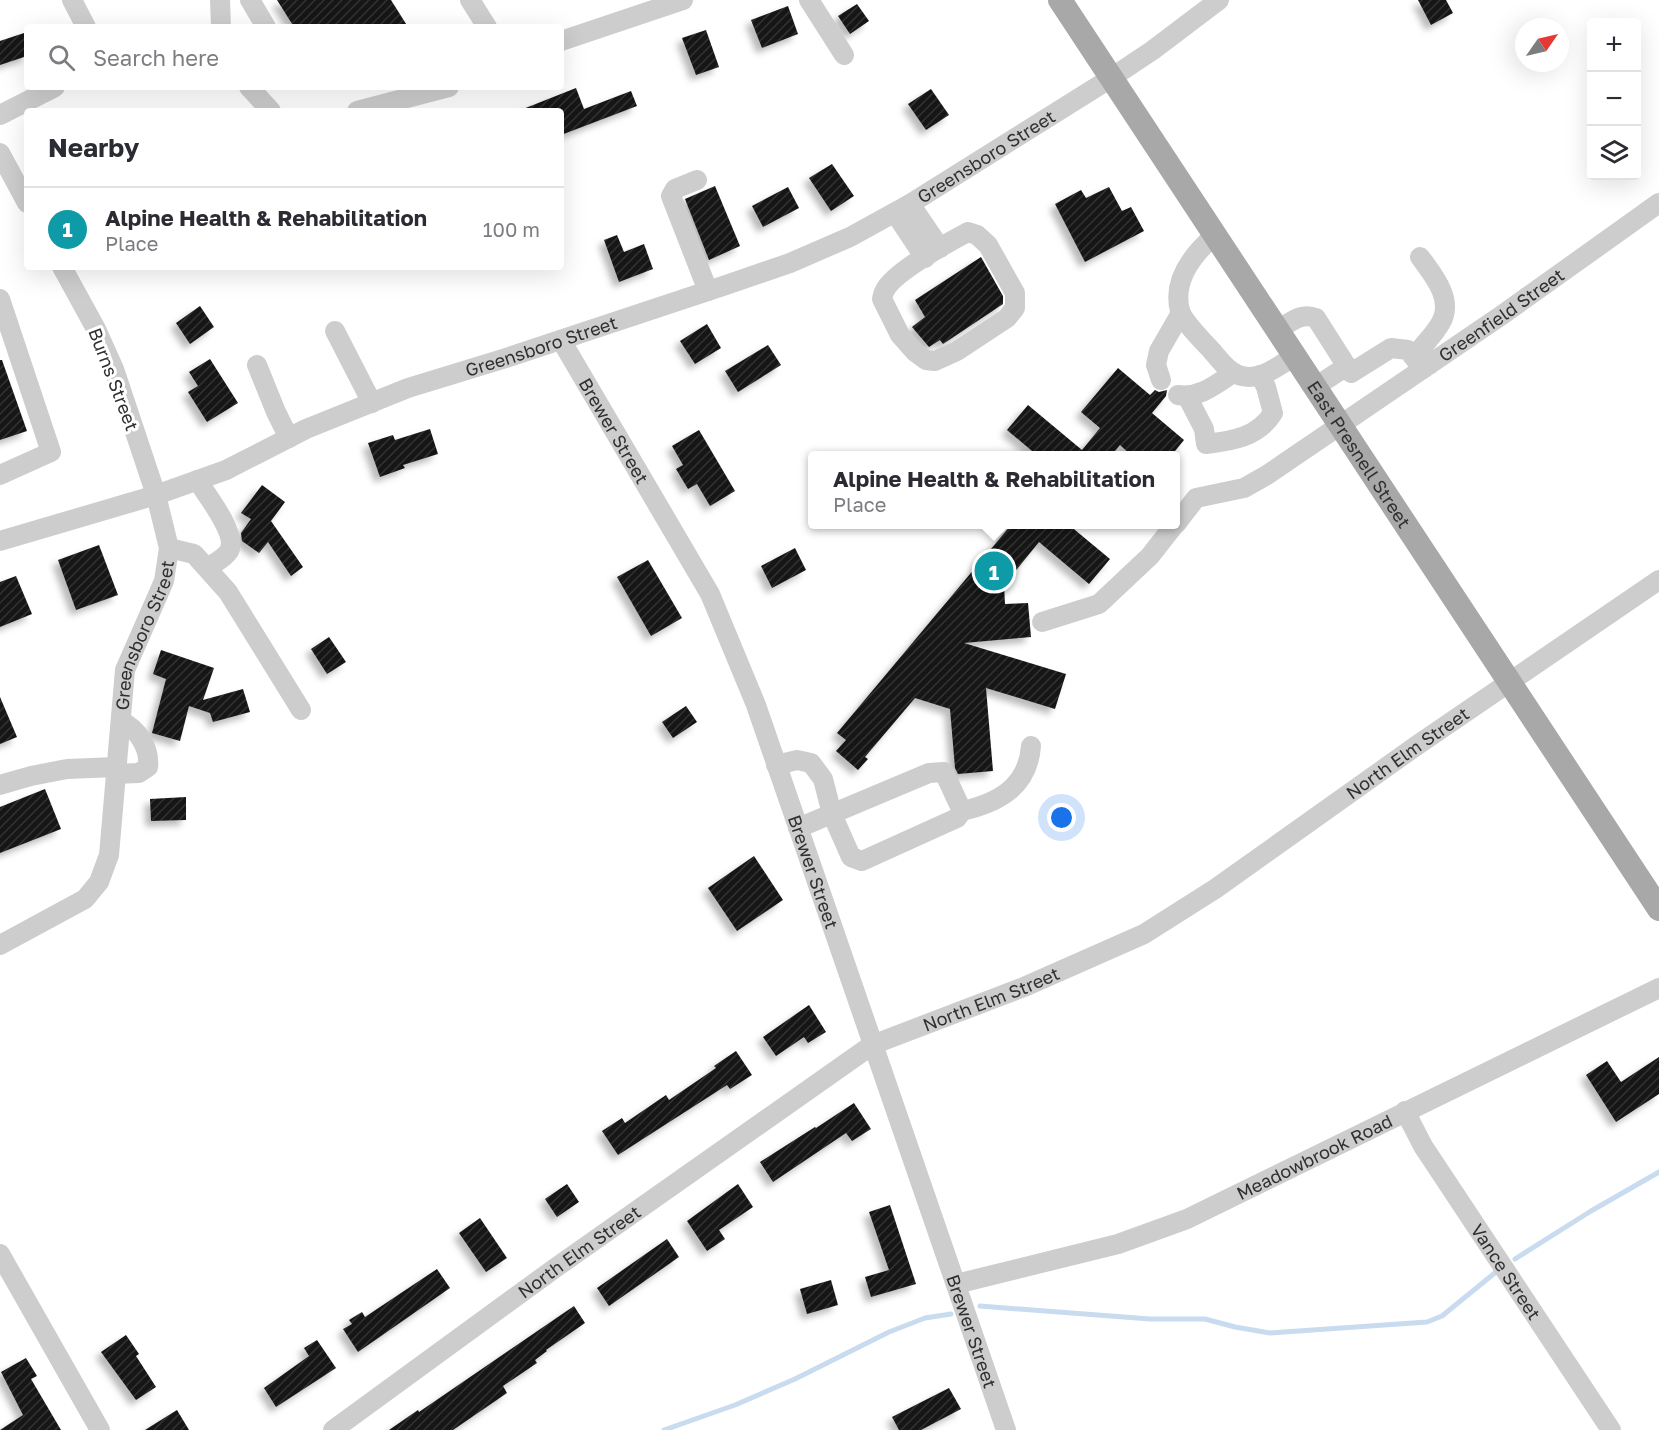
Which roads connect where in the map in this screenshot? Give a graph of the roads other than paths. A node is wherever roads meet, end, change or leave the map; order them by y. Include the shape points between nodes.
1 (72, 0) edge
2 (220, 0) edge
3 (250, 0) edge
4 (470, 0) edge
5 (683, 0) edge
6 (809, 0) edge
7 (1060, 0) edge
8 (1219, 0) edge
9 (84, 24) edge
10 (221, 24) edge
11 (264, 24) edge
12 (485, 24) edge
13 (564, 40) edge
14 (844, 54) dead end
15 (1111, 78) junction
16 (49, 90) edge
17 (252, 90) edge
18 (438, 90) edge
19 (268, 108) edge
20 (368, 108) edge
21 (8, 110) edge
22 (0, 153) edge
23 (697, 180) dead end
24 (24, 197) edge
25 (1659, 203) edge
26 (902, 209) junction
27 (1215, 235) junction
28 (932, 253) junction
29 (1420, 257) dead end
30 (64, 270) edge
31 (708, 291) junction
32 (0, 299) edge
33 (1180, 313) junction
34 (1278, 330) junction
35 (334, 331) dead end
36 (561, 340) junction
37 (1295, 356) junction
38 (257, 365) dead end
39 (1347, 366) junction
40 (1426, 367) junction
41 (1265, 373) junction
42 (1233, 374) junction
43 (1161, 380) dead end
44 (1315, 387) junction
45 (372, 403) junction
46 (1342, 426) junction
47 (289, 438) junction
48 (0, 475) edge
49 (197, 480) junction
50 (156, 495) junction
51 (1180, 518) edge
52 (1171, 529) edge
53 (0, 541) edge
54 (169, 548) junction
55 (207, 568) junction
56 (1659, 580) edge
57 (1042, 622) dead end
58 (1510, 683) junction
59 (301, 710) dead end
60 (120, 721) junction
61 (1031, 746) dead end
62 (776, 765) junction
63 (116, 771) junction
64 (0, 785) edge
65 (962, 811) junction
66 (832, 814) junction
67 (798, 828) junction
68 (1659, 909) edge
69 (0, 945) edge
70 (1659, 988) edge
71 (872, 1045) junction
72 (1405, 1111) junction
73 (0, 1254) edge
74 (956, 1284) junction
75 (100, 1430) edge
76 (333, 1430) edge
77 (1006, 1430) edge
78 (1611, 1430) edge

1 - 9 street
2 - 10 street
3 - 11 street
4 - 12 street
5 - 13 street
6 - 14 street
7 - 15 main road, East Presnell Street
8 - 15 street, Greensboro Street
15 - 26 street, Greensboro Street
15 - 27 main road, East Presnell Street
16 - 21 street
17 - 19 street
18 - 20 street
22 - 24 street
23 - 31 street via 675,189 671,196
25 - 40 street, Greenfield Street
26 - 28 street
26 - 31 street, Greensboro Street via 790,263
27 - 33 street via 1197,251 1182,277
27 - 34 main road, East Presnell Street
28 - 28 street via 889,285 882,299 900,335 915,352 935,361 1007,318 1015,309 1015,293 988,245 977,234 968,232
29 - 40 street via 1442,289 1444,306 1442,322 1420,350
30 - 50 street, Burns Street via 114,369
31 - 36 street, Greensboro Street
32 - 48 street via 51,452
33 - 42 street
33 - 43 street via 1159,351 1156,365
34 - 37 main road, East Presnell Street
34 - 39 street via 1302,315 1316,318
35 - 45 street
36 - 45 street, Greensboro Street
36 - 62 street, Brewer Street via 710,594
37 - 41 street
37 - 44 main road, East Presnell Street
38 - 47 street
39 - 40 street via 1351,373 1391,348 1408,350
39 - 44 street
40 - 46 street, Greenfield Street
41 - 42 street via 1248,377
41 - 42 street via 1273,413 1259,429 1230,441 1206,444 1204,429 1182,396 1208,390
44 - 46 main road, East Presnell Street
45 - 47 street, Greensboro Street
46 - 51 street, Greenfield Street via 1244,488 1196,498
46 - 58 main road, East Presnell Street
47 - 49 street, Greensboro Street
49 - 50 street, Greensboro Street
49 - 55 street via 231,540 228,552
50 - 53 street
50 - 54 street, Greensboro Street
52 - 57 street, Greenfield Street via 1150,556 1098,604
54 - 55 street via 194,554
54 - 60 street, Greensboro Street via 164,581 125,670
55 - 59 street via 228,592
56 - 58 street, North Elm Street
58 - 68 main road, East Presnell Street
58 - 71 street, North Elm Street via 1215,889 1144,934 1024,987
60 - 63 street, Greensboro Street
60 - 63 street via 133,727 149,757 148,767 139,773
61 - 65 street via 1014,788 982,807
62 - 66 street via 797,760 811,763 822,779
62 - 67 street, Brewer Street
63 - 64 street via 67,769
63 - 69 street, Greensboro Street via 109,855 99,882 86,899
65 - 66 street via 944,772 929,774
65 - 66 street via 957,818 862,861 851,857
66 - 67 street
67 - 71 street, Brewer Street
70 - 72 street, Meadowbrook Road
71 - 74 street, Brewer Street
71 - 76 street, North Elm Street
72 - 74 street, Meadowbrook Road via 1187,1219 1118,1244
72 - 78 street, Vance Street via 1423,1146
73 - 75 street
74 - 77 street, Brewer Street

